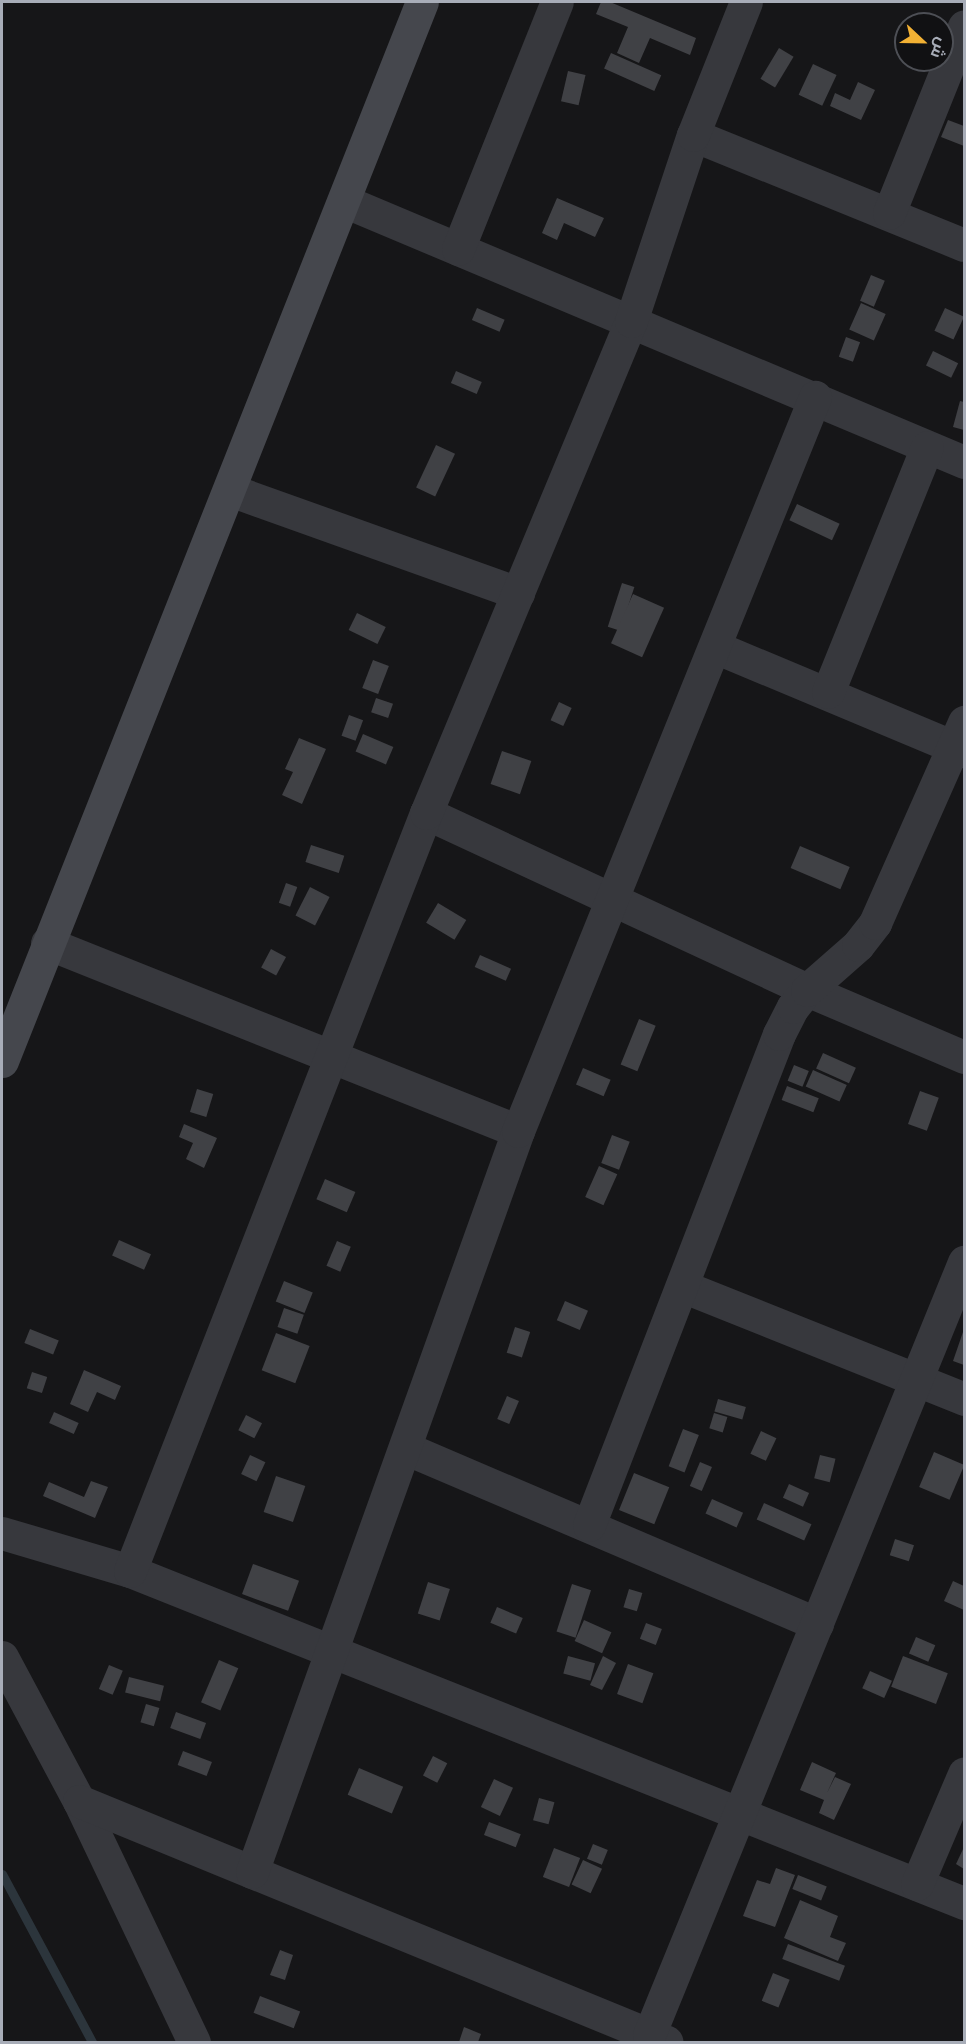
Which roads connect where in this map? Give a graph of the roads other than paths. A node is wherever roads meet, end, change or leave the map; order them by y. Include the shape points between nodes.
1 (422, 2) edge
2 (557, 2) edge
3 (746, 2) edge
4 (964, 26) edge
5 (693, 135) junction
6 (344, 201) junction
7 (889, 213) junction
8 (964, 245) edge
9 (458, 249) junction
10 (631, 321) junction
11 (815, 397) junction
12 (927, 447) junction
13 (964, 462) edge
14 (230, 490) junction
15 (518, 593) junction
16 (715, 647) junction
17 (828, 692) junction
18 (961, 740) edge
19 (426, 813) junction
20 (614, 902) junction
21 (47, 943) junction
22 (807, 990) junction
23 (330, 1057) junction
24 (964, 1057) edge
25 (2, 1061) edge
26 (518, 1131) junction
27 (964, 1263) edge
28 (682, 1286) junction
29 (917, 1379) junction
30 (964, 1399) edge
31 (405, 1448) junction
32 (589, 1525) junction
33 (2, 1533) edge
34 (130, 1571) junction
35 (817, 1624) junction
36 (329, 1651) junction
37 (2, 1657) edge
38 (964, 1774) edge
39 (80, 1801) junction
40 (740, 1814) junction
41 (252, 1872) junction
42 (917, 1884) junction
43 (964, 1903) edge
44 (658, 2039) edge
45 (194, 2043) edge

1 - 6 main road
2 - 9 street
3 - 5 street
4 - 7 street
5 - 7 street via 789,177
5 - 10 street
6 - 9 street
6 - 14 main road
7 - 8 street
9 - 10 street
10 - 11 street
10 - 15 street
11 - 12 street
11 - 16 street
12 - 13 street
12 - 17 street
14 - 15 street
14 - 21 main road
15 - 19 street
16 - 17 street
16 - 20 street
17 - 18 street
18 - 22 street via 875,923 858,945
19 - 20 street
19 - 23 street
20 - 22 street
20 - 26 street
21 - 23 street
21 - 25 main road
22 - 24 street
22 - 28 street via 779,1034
23 - 26 street
23 - 34 street
26 - 31 street
27 - 29 street
28 - 29 street
28 - 32 street
29 - 30 street
29 - 35 street
31 - 32 street
31 - 36 street
32 - 35 street
33 - 34 street
34 - 36 street
35 - 40 street
36 - 40 street
36 - 41 street
37 - 39 street
38 - 42 street
39 - 41 street
39 - 45 street
40 - 42 street
40 - 44 street
41 - 44 street
42 - 43 street

